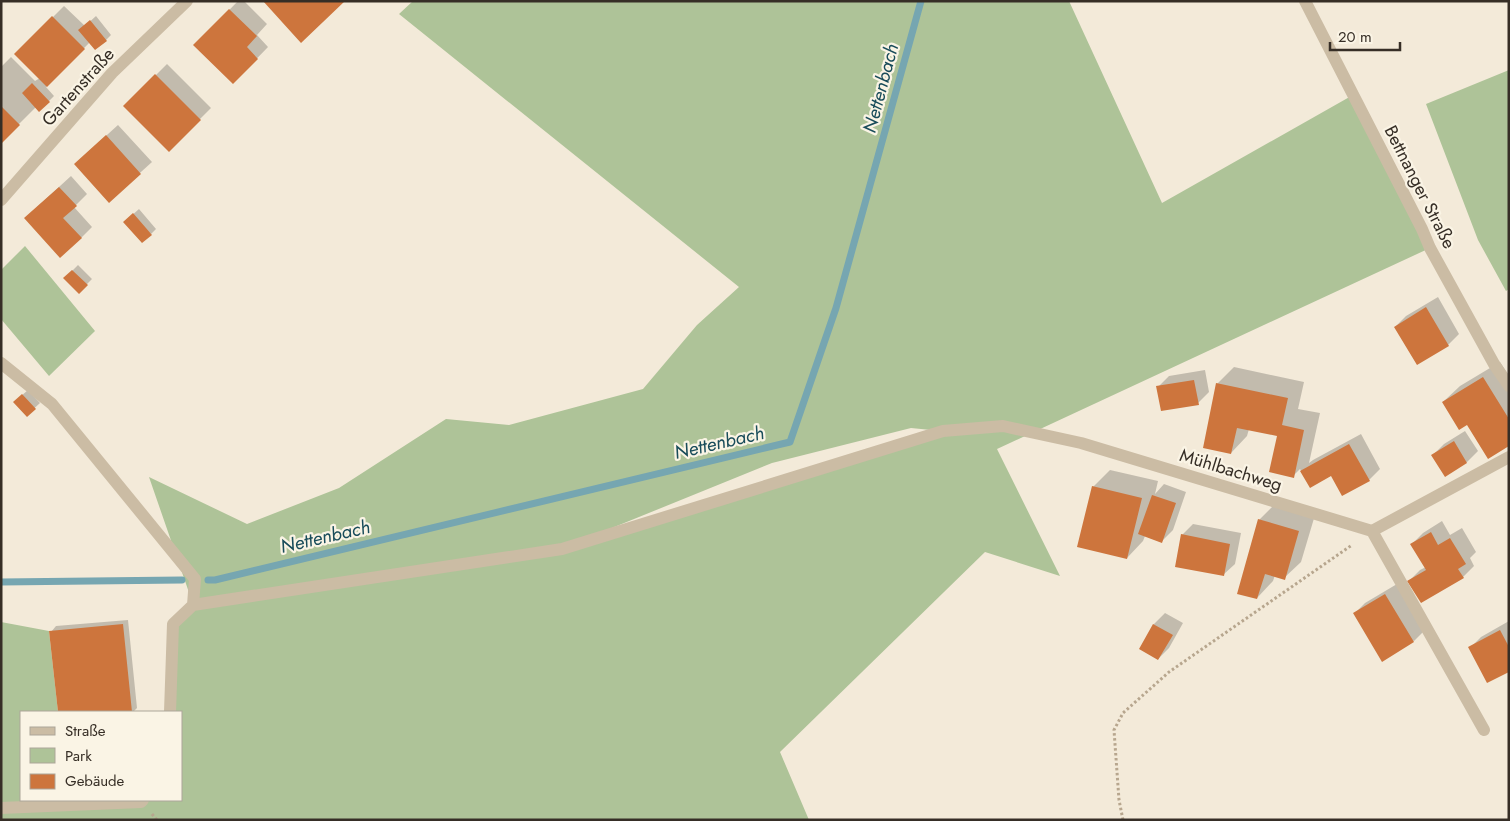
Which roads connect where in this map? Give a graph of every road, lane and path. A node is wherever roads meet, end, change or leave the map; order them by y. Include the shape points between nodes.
1 (187, 1) edge
2 (1305, 1) edge
3 (1, 200) edge
4 (1, 363) edge
5 (1509, 386) edge
6 (1509, 458) edge
7 (1372, 531) junction
8 (193, 605) junction
9 (170, 711) edge
10 (1484, 730) dead end
11 (142, 801) edge
12 (1, 808) edge
13 (1124, 820) edge

1 - 3 street, Gartenstraße via 112,73
2 - 5 street, Bettnanger Straße via 1430,248
4 - 8 street via 52,404 189,572 195,580
6 - 7 street
7 - 8 street, Mühlbachweg via 1081,443 1003,426 943,431 562,549
7 - 10 street
7 - 13 path via 1168,672 1123,712 1114,730 1119,800
8 - 9 street via 173,624
11 - 12 street

